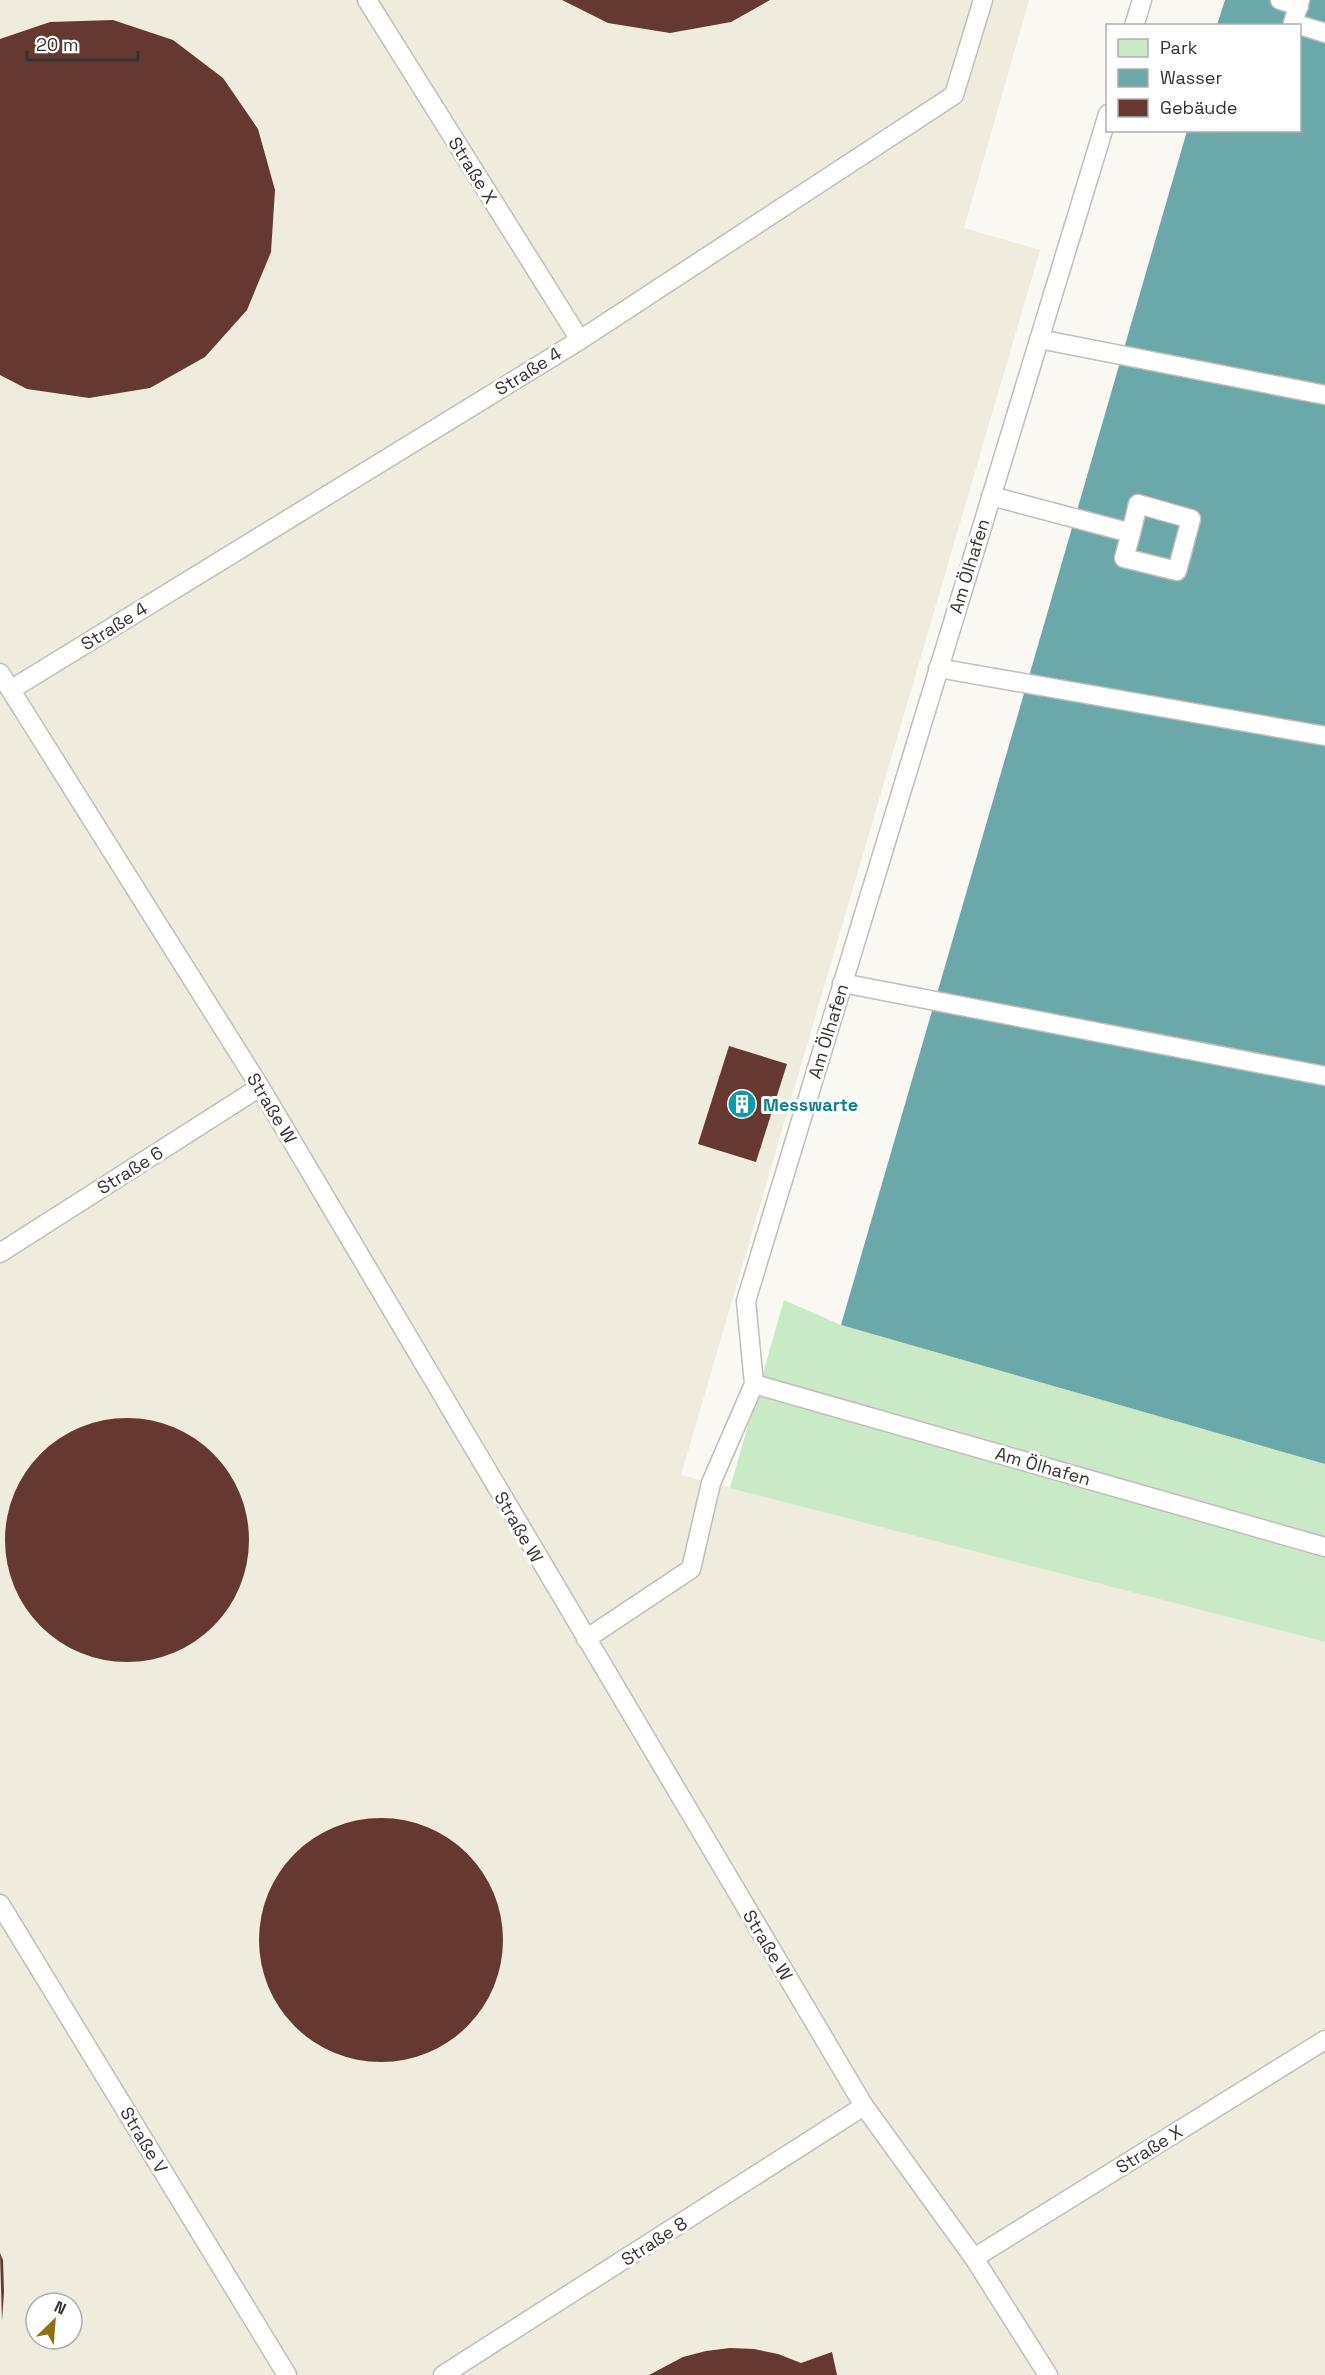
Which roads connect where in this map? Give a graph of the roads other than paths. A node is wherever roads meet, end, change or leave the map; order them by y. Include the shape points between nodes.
1 (367, 0) edge
2 (983, 0) edge
3 (1142, 0) edge
4 (1280, 0) edge
5 (1300, 3) edge
6 (1135, 24) edge
7 (1296, 24) edge
8 (1301, 26) edge
9 (1325, 33) edge
10 (1106, 117) edge
11 (1039, 339) junction
12 (579, 340) junction
13 (1325, 395) edge
14 (991, 496) junction
15 (1131, 533) dead end
16 (938, 668) junction
17 (0, 673) edge
18 (12, 689) junction
19 (1325, 736) edge
20 (842, 983) junction
21 (1325, 1076) edge
22 (260, 1087) junction
23 (0, 1253) edge
24 (754, 1384) junction
25 (1325, 1547) edge
26 (586, 1639) junction
27 (0, 1904) edge
28 (1325, 2040) edge
29 (864, 2106) junction
30 (974, 2258) junction
31 (287, 2375) edge
32 (443, 2375) edge
33 (1048, 2375) edge

1 - 12 lane, Straße X
2 - 12 lane, Straße 4 via 954,95
3 - 6 lane
4 - 5 lane
5 - 7 lane via 1293,23
8 - 9 lane
10 - 11 lane, Am Ölhafen
11 - 13 lane
11 - 14 lane, Am Ölhafen
12 - 18 lane, Straße 4
14 - 15 lane
14 - 16 lane, Am Ölhafen
16 - 19 lane
16 - 20 lane, Am Ölhafen
17 - 18 lane, Straße W
18 - 22 lane, Straße W
20 - 21 lane
20 - 24 lane, Am Ölhafen via 746,1301
22 - 23 lane, Straße 6
22 - 26 lane, Straße W
24 - 25 lane, Am Ölhafen
24 - 26 lane via 711,1483 691,1569
26 - 29 lane, Straße W
27 - 31 lane, Straße V
28 - 30 lane, Straße X
29 - 30 lane, Straße W
29 - 32 lane, Straße 8
30 - 33 lane, Straße W

